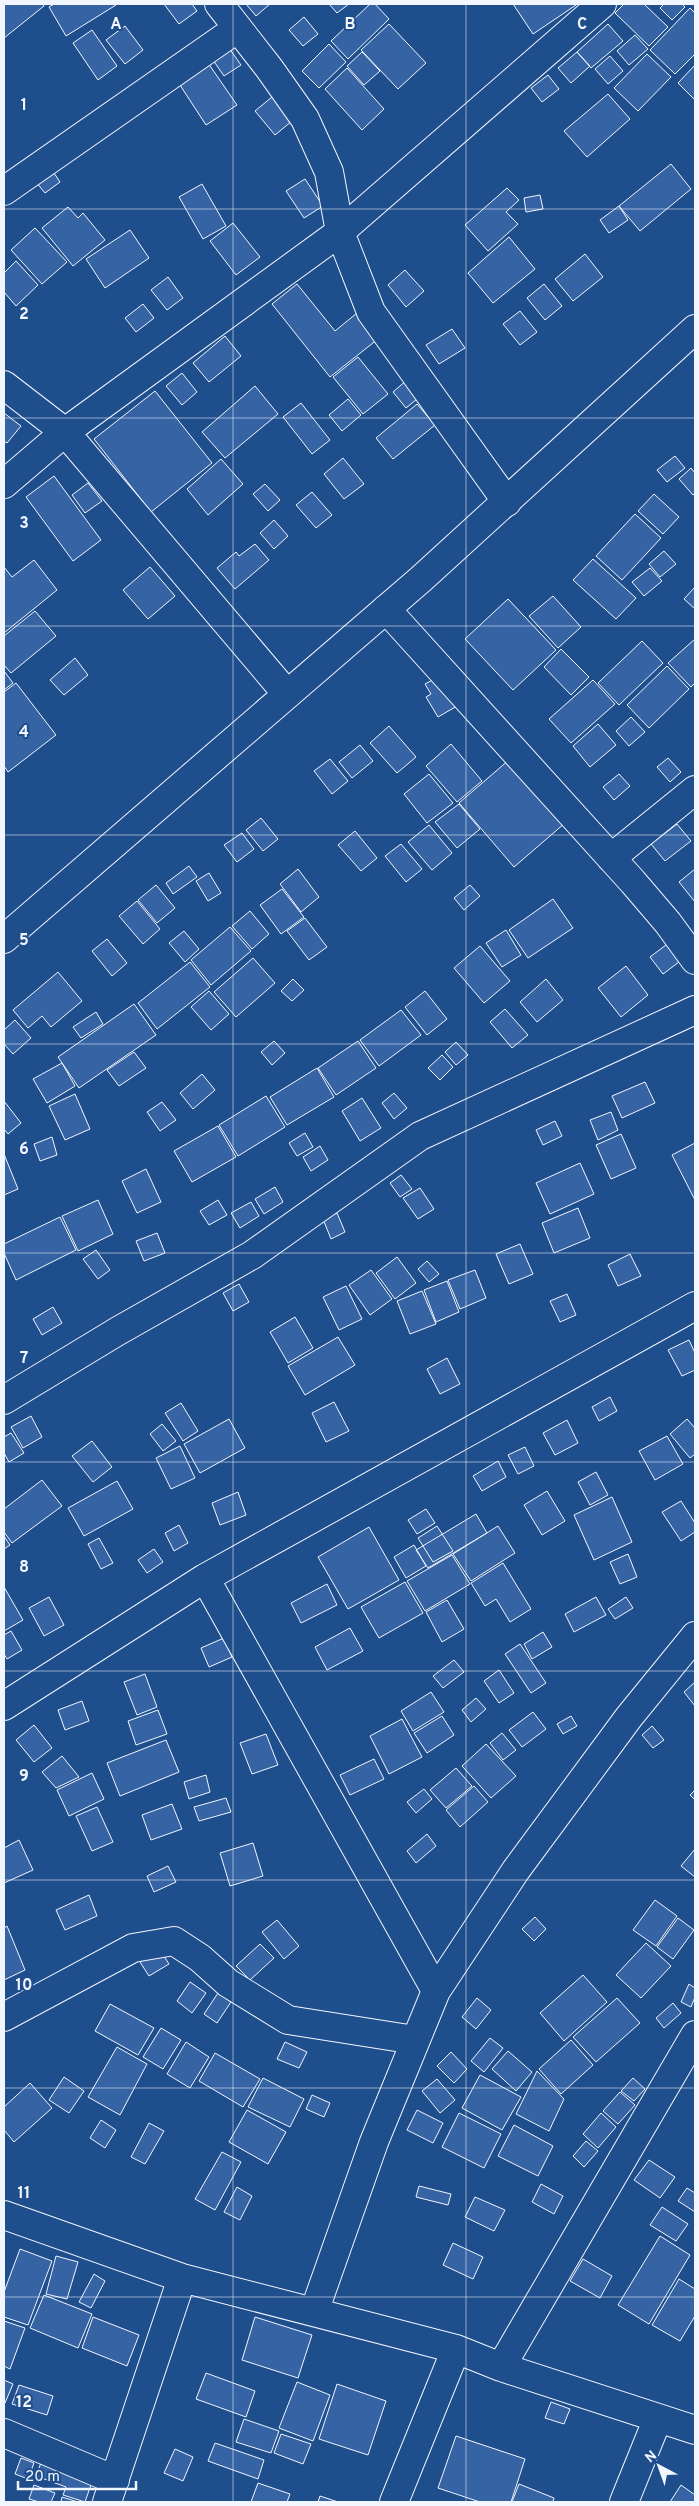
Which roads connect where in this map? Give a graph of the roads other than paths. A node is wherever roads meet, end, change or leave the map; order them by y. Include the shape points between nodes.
1 (219, 4) edge
2 (602, 4) edge
3 (238, 28) junction
4 (4, 191) edge
5 (340, 232) junction
6 (695, 329) edge
7 (4, 385) edge
8 (65, 432) junction
9 (4, 484) edge
10 (507, 502) junction
11 (386, 609) junction
12 (287, 694) junction
13 (695, 790) edge
14 (611, 858) junction
15 (4, 939) edge
16 (695, 960) edge
17 (695, 1010) edge
18 (695, 1306) edge
19 (4, 1400) edge
20 (205, 1578) junction
21 (695, 1636) edge
22 (4, 1706) edge
23 (436, 1991) junction
24 (4, 2017) edge
25 (695, 2035) edge
26 (415, 2040) junction
27 (4, 2215) edge
28 (182, 2278) junction
29 (314, 2312) junction
30 (456, 2349) junction
31 (501, 2367) junction
32 (658, 2418) junction
33 (695, 2430) edge
34 (4, 2433) edge
35 (111, 2491) edge
36 (394, 2502) edge
37 (624, 2502) edge

1 - 3 street
2 - 5 street
3 - 4 street
3 - 5 street via 305,119 329,172
5 - 8 street
5 - 10 street via 371,312
6 - 10 street
7 - 8 street
8 - 9 street
8 - 12 street
10 - 11 street
11 - 12 street
11 - 14 street
12 - 15 street
13 - 14 street
14 - 16 street via 668,923
17 - 19 street via 420,1136 252,1255
18 - 20 street
20 - 22 street
20 - 23 street
21 - 23 street via 628,1717 516,1870
23 - 26 street
24 - 26 street via 133,1948 174,1941 200,1958 228,1983 288,2020
25 - 31 street
26 - 29 street via 374,2142
27 - 28 street
28 - 29 street
28 - 35 street
29 - 30 street
30 - 31 street
30 - 36 street
31 - 32 street
32 - 33 street
32 - 37 street
34 - 35 street

